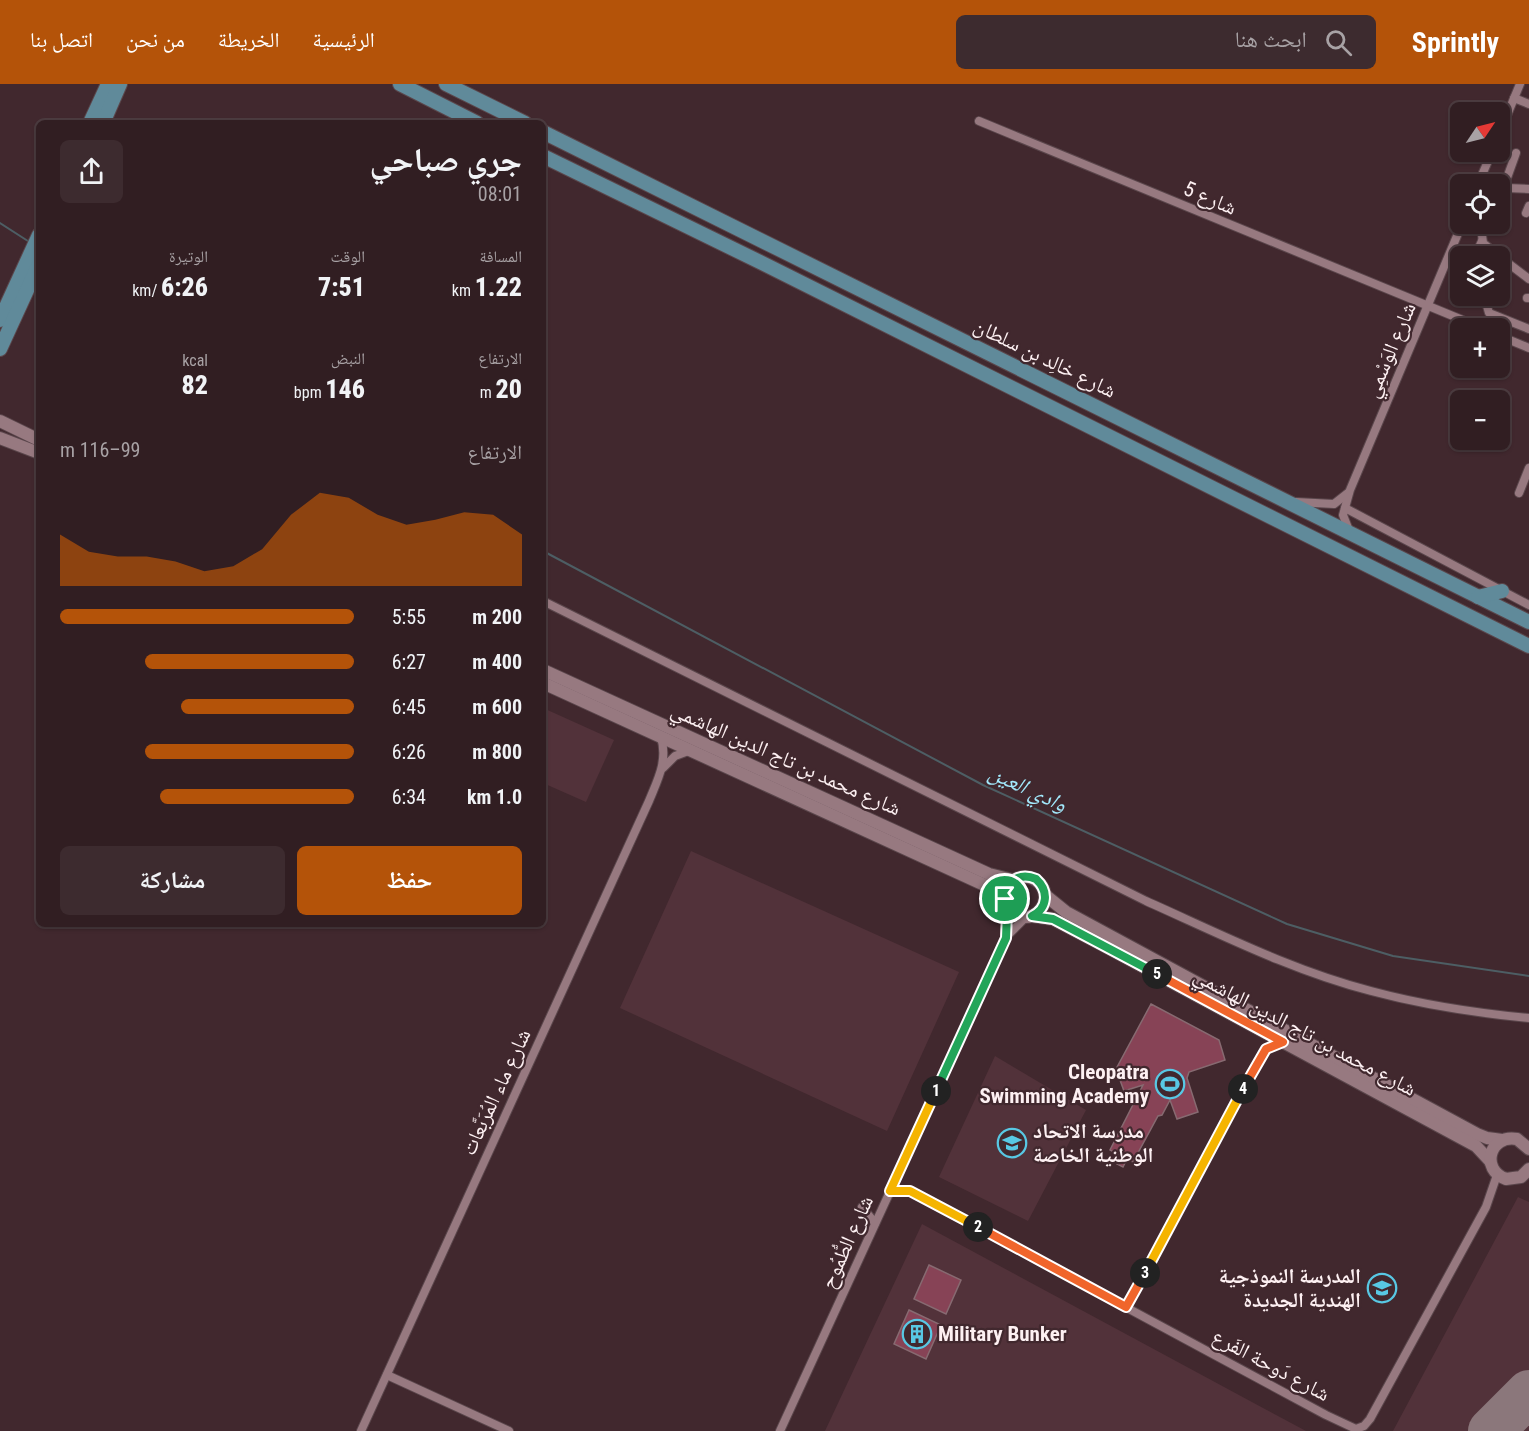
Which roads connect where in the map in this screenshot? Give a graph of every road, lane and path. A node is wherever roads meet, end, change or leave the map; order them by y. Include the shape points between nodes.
1 (108, 84) edge
2 (120, 84) edge
3 (400, 84) edge
4 (446, 84) edge
5 (1520, 84) edge
6 (1514, 98) junction
7 (1529, 104) edge
8 (1510, 108) edge
9 (91, 120) edge
10 (104, 120) edge
11 (471, 120) edge
12 (519, 120) edge
13 (979, 121) dead end
14 (546, 133) edge
15 (1516, 153) dead end
16 (546, 157) edge
17 (1507, 174) edge
18 (1529, 189) edge
19 (1510, 190) edge
20 (1458, 234) edge
21 (1482, 234) edge
22 (1482, 241) junction
23 (36, 242) edge
24 (1480, 246) edge
25 (1485, 246) edge
26 (1510, 265) edge
27 (36, 269) edge
28 (1529, 278) edge
29 (1428, 306) junction
30 (1487, 306) edge
31 (1457, 318) edge
32 (4, 325) edge
33 (1529, 330) edge
34 (1510, 340) edge
35 (921, 343) junction
36 (1529, 348) edge
37 (0, 349) edge
38 (1020, 369) junction
39 (1024, 394) junction
40 (1124, 420) junction
41 (0, 421) edge
42 (0, 438) edge
43 (36, 439) edge
44 (36, 452) edge
45 (1529, 468) edge
46 (1350, 490) junction
47 (1519, 493) dead end
48 (1282, 499) junction
49 (1345, 508) junction
50 (1351, 533) junction
51 (1502, 591) junction
52 (1478, 597) junction
53 (546, 602) edge
54 (1529, 605) edge
55 (1529, 622) edge
56 (1529, 646) edge
57 (546, 671) edge
58 (546, 684) edge
59 (661, 737) junction
60 (691, 750) junction
61 (663, 768) junction
62 (1013, 880) junction
63 (1045, 895) junction
64 (1005, 902) junction
65 (1029, 917) junction
66 (1006, 938) junction
67 (1529, 1018) edge
68 (1261, 1031) junction
69 (1283, 1042) junction
70 (1266, 1049) junction
71 (1502, 1140) junction
72 (1529, 1149) edge
73 (1490, 1161) junction
74 (900, 1170) junction
75 (1526, 1174) edge
76 (1497, 1175) junction
77 (890, 1191) junction
78 (910, 1191) junction
79 (862, 1206) dead end
80 (875, 1223) junction
81 (1126, 1307) junction
82 (387, 1375) junction
83 (361, 1431) edge
84 (509, 1431) edge
85 (780, 1431) edge

1 - 9 main road
2 - 10 main road
3 - 11 main road
4 - 12 main road
5 - 6 street
6 - 7 street
6 - 8 street
13 - 29 street, شارع 5
14 - 38 main road, شارع خالِد بن سلطان
15 - 17 street
16 - 35 main road, شارع خالِد بن سلطان
18 - 19 street
20 - 29 street, شارع الوَسْمِي
21 - 22 street
22 - 24 street
22 - 25 street
23 - 32 main road
26 - 28 street
27 - 32 main road
29 - 31 street, شارع 5
29 - 46 street, شارع الوَسْمِي
30 - 33 street via 1489,313
32 - 37 main road
34 - 36 street
35 - 38 main road via 950,348 1010,377
35 - 39 main road, شارع خالِد بن سلطان
38 - 40 main road, شارع خالِد بن سلطان
39 - 40 main road via 1029,387 1035,387 1090,413
39 - 56 main road, شارع خالِد بن سلطان
40 - 48 main road, شارع خالِد بن سلطان
41 - 43 street
42 - 44 street
45 - 47 street
46 - 48 street via 1334,504
46 - 49 street, شارع الوَسْمِي
48 - 50 main road, شارع خالِد بن سلطان
49 - 50 street, شارع الوَسْمِي via 1343,515
49 - 51 street
50 - 52 main road, شارع خالِد بن سلطان
51 - 52 main road
51 - 54 street
52 - 55 main road, شارع خالِد بن سلطان
53 - 67 street via 1136,896 1244,945 1370,991 1479,1013
57 - 62 street, شارع محمد بن تاج الدين الهاشمي via 989,874
58 - 59 street, شارع محمد بن تاج الدين الهاشمي
59 - 60 street, شارع محمد بن تاج الدين الهاشمي
59 - 61 street, شارع ماء المُرَبَّعات
60 - 61 street via 675,756
60 - 64 street, شارع محمد بن تاج الدين الهاشمي via 991,888
61 - 82 street, شارع ماء المُرَبَّعات
62 - 63 street via 1031,877 1042,886
62 - 64 street via 1005,890
63 - 65 street via 1044,906
63 - 71 street, شارع محمد بن تاج الدين الهاشمي via 1060,909 1477,1134
64 - 65 street via 1014,914
64 - 66 street, شارع الطُّمُوح
65 - 66 street, شارع الطُّمُوح
65 - 68 street, شارع محمد بن تاج الدين الهاشمي via 1059,922
66 - 74 street, شارع الطُّمُوح
68 - 69 street, شارع محمد بن تاج الدين الهاشمي
68 - 70 street
69 - 70 street
69 - 73 street, شارع محمد بن تاج الدين الهاشمي via 1476,1146
70 - 81 street
71 - 72 street, شارع محمد بن تاج الدين الهاشمي via 1517,1139
71 - 73 street via 1491,1151
73 - 76 street
74 - 77 street, شارع الطُّمُوح
74 - 78 street
75 - 76 street via 1512,1180
76 - 81 street, شارع دَوحة الفَرع via 1486,1207 1370,1419 1360,1428 1347,1426
77 - 78 street, شارع دَوحة الفَرع
77 - 80 street, شارع الطُّمُوح
78 - 81 street, شارع دَوحة الفَرع
79 - 80 street
80 - 85 street, شارع الطُّمُوح
82 - 83 street, شارع ماء المُرَبَّعات
82 - 84 street

